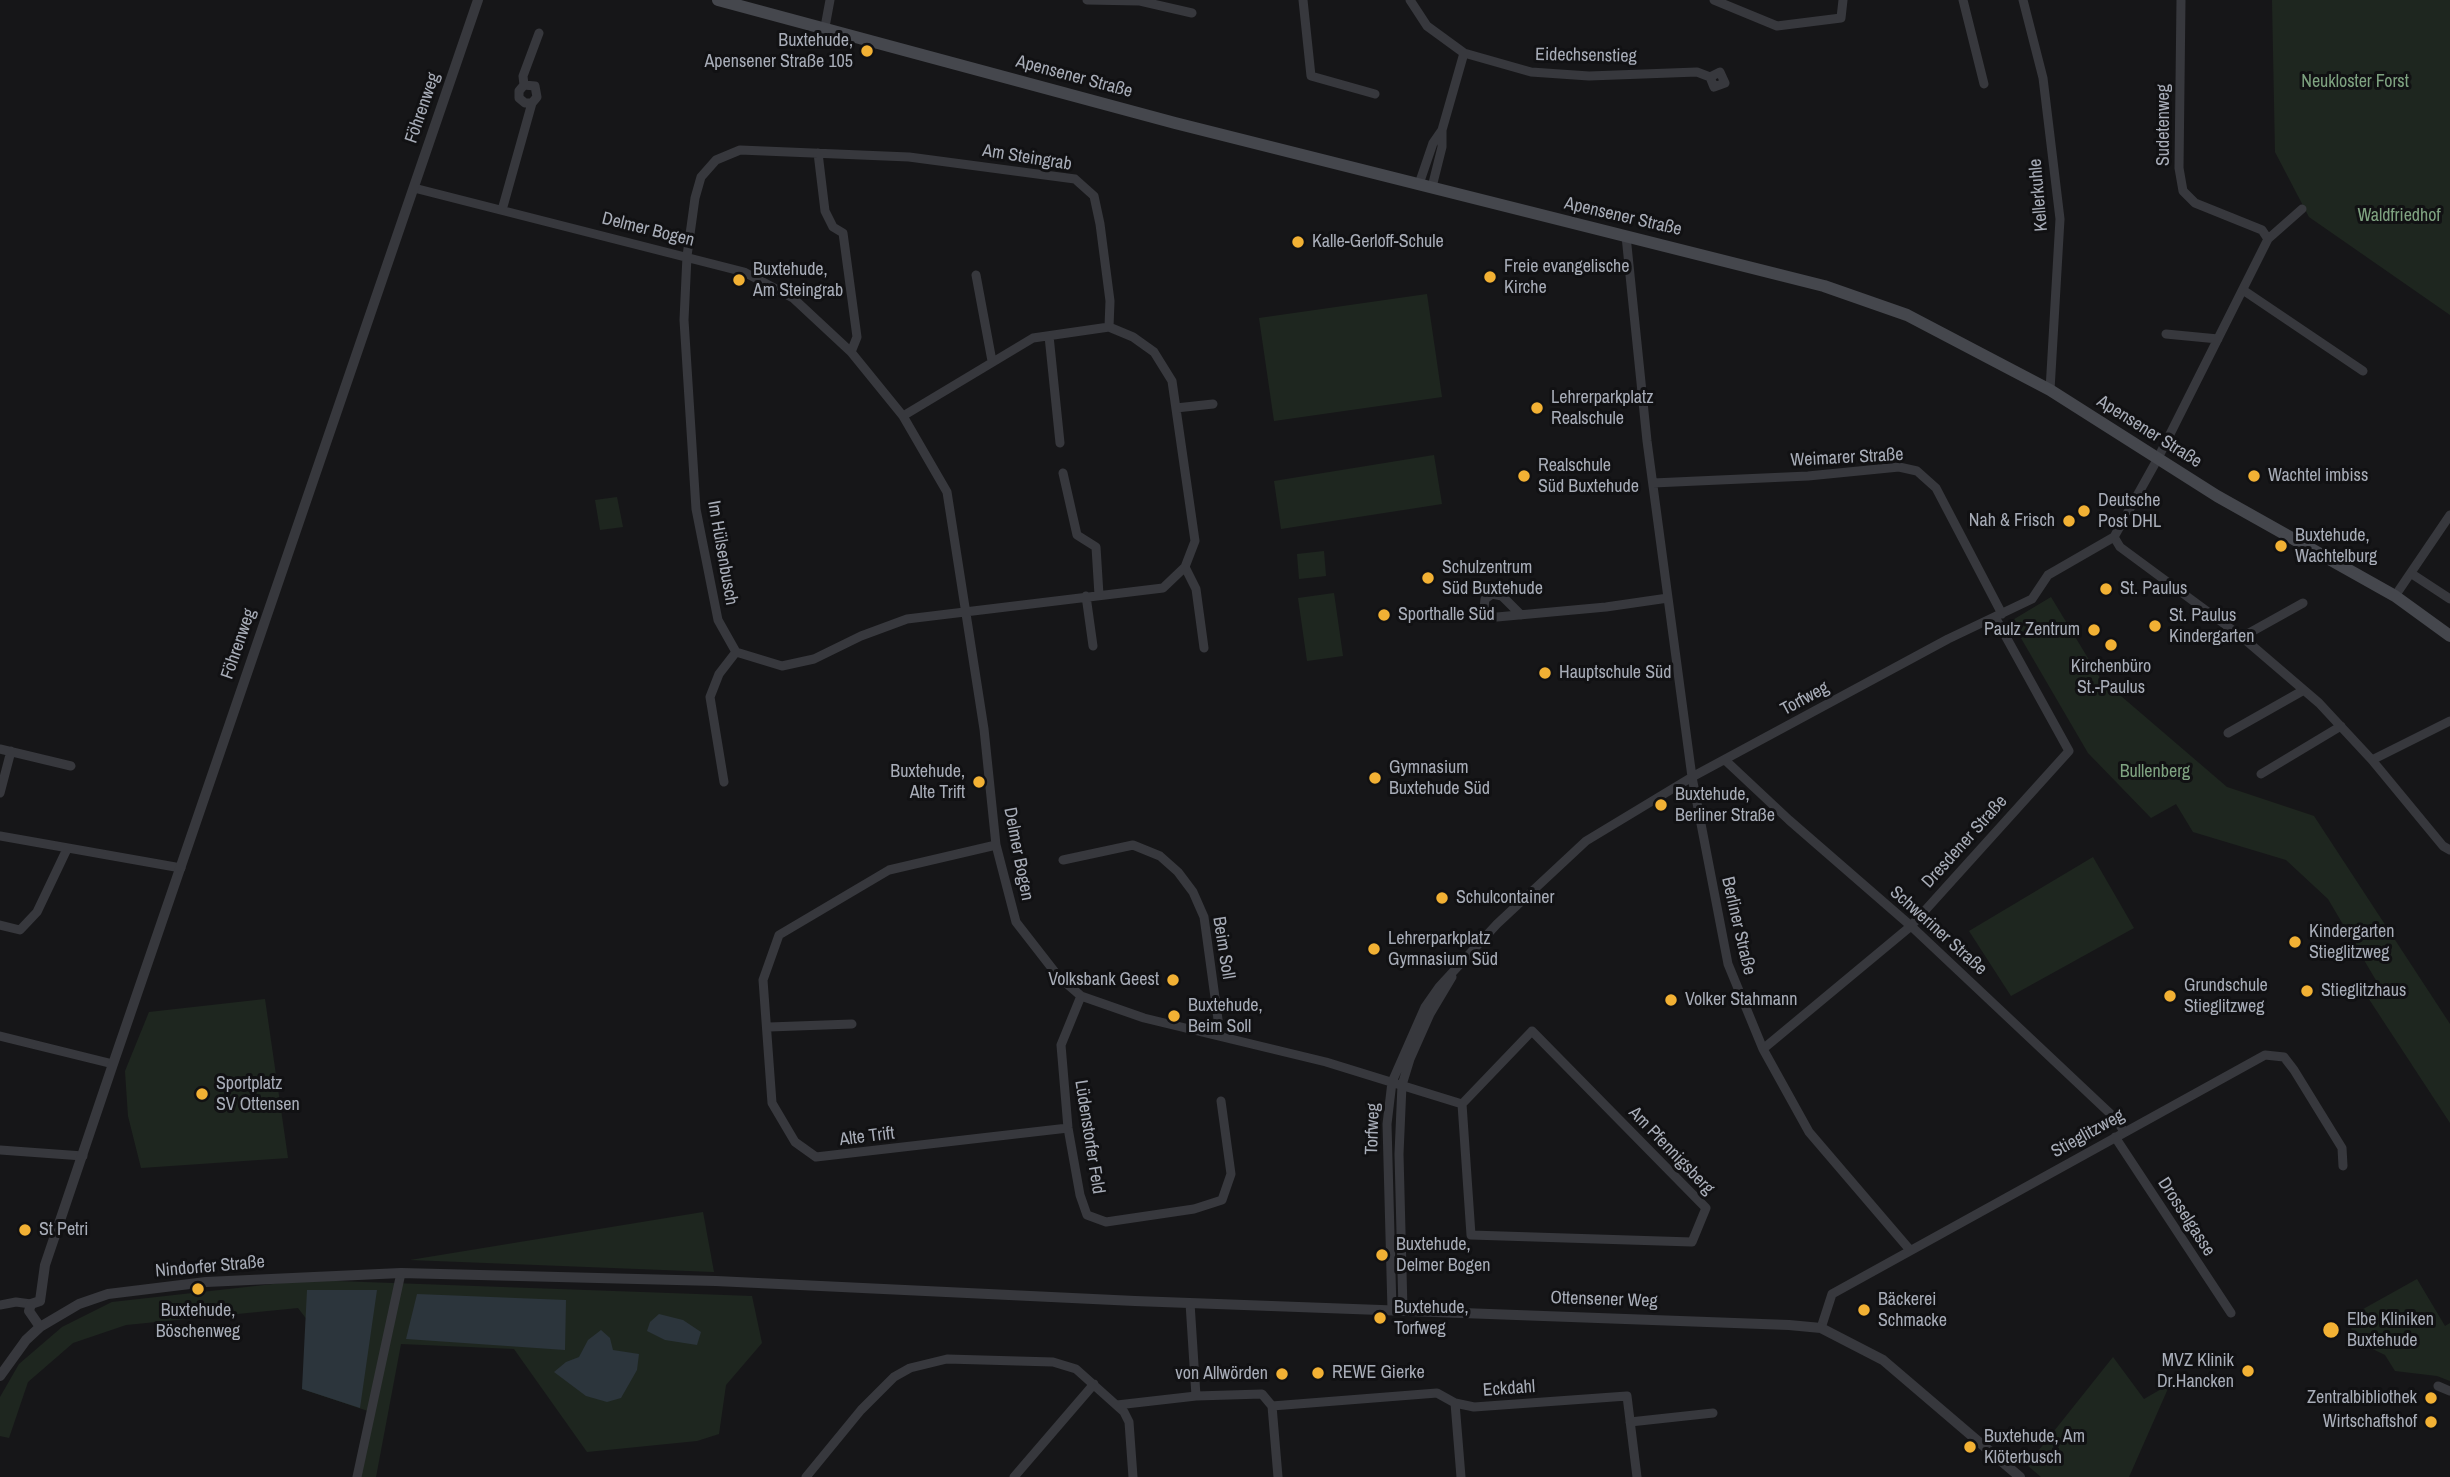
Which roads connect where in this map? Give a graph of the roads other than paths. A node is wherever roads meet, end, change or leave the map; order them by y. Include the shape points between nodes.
1 (478, 0) edge
2 (718, 0) edge
3 (830, 0) edge
4 (1087, 0) edge
5 (1303, 0) edge
6 (1410, 0) edge
7 (1714, 0) edge
8 (1843, 0) edge
9 (1963, 0) edge
10 (2023, 0) edge
11 (2181, 0) edge
12 (1192, 13) dead end
13 (825, 27) junction
14 (539, 33) dead end
15 (1464, 52) junction
16 (1710, 77) dead end
17 (1984, 84) dead end
18 (524, 85) junction
19 (1375, 94) dead end
20 (532, 103) junction
21 (1442, 130) junction
22 (818, 153) junction
23 (1419, 184) junction
24 (1432, 187) junction
25 (414, 188) junction
26 (2302, 209) dead end
27 (502, 210) junction
28 (1626, 236) junction
29 (2268, 239) junction
30 (687, 256) junction
31 (976, 275) dead end
32 (2243, 290) junction
33 (1109, 327) junction
34 (2166, 334) dead end
35 (1049, 336) junction
36 (2218, 339) junction
37 (851, 352) junction
38 (992, 361) junction
39 (2363, 371) dead end
40 (2050, 390) junction
41 (1213, 404) dead end
42 (1176, 408) junction
43 (903, 416) junction
44 (1060, 443) dead end
45 (2157, 460) junction
46 (1063, 473) dead end
47 (1653, 483) junction
48 (2450, 515) edge
49 (2114, 537) junction
50 (1185, 567) junction
51 (2412, 574) junction
52 (1099, 595) junction
53 (1086, 596) junction
54 (2395, 596) junction
55 (1668, 598) junction
56 (2450, 599) edge
57 (2303, 603) dead end
58 (967, 610) junction
59 (1521, 615) dead end
60 (1998, 616) junction
61 (2450, 636) edge
62 (2242, 637) junction
63 (1093, 646) dead end
64 (1204, 648) dead end
65 (737, 652) junction
66 (2304, 690) junction
67 (2450, 721) edge
68 (2341, 726) junction
69 (2228, 733) dead end
70 (0, 749) edge
71 (11, 751) junction
72 (1726, 760) junction
73 (2372, 760) junction
74 (71, 766) dead end
75 (2261, 774) dead end
76 (1692, 777) junction
77 (724, 782) dead end
78 (0, 793) edge
79 (0, 836) edge
80 (996, 845) junction
81 (67, 849) junction
82 (2450, 850) edge
83 (1063, 860) dead end
84 (181, 868) junction
85 (0, 925) edge
86 (1911, 926) junction
87 (1457, 967) junction
88 (1081, 996) junction
89 (852, 1024) dead end
90 (769, 1027) junction
91 (1220, 1034) junction
92 (0, 1036) edge
93 (1763, 1049) junction
94 (113, 1064) junction
95 (1392, 1082) junction
96 (1402, 1085) junction
97 (1222, 1101) dead end
98 (1462, 1104) junction
99 (1068, 1128) junction
100 (2120, 1134) junction
101 (0, 1150) edge
102 (83, 1156) junction
103 (2343, 1166) dead end
104 (1910, 1250) junction
105 (401, 1273) junction
106 (1135, 1301) joint
107 (36, 1302) junction
108 (1190, 1303) junction
109 (0, 1305) edge
110 (1397, 1310) junction
111 (2231, 1313) dead end
112 (55, 1317) junction
113 (40, 1327) junction
114 (1821, 1328) junction
115 (0, 1377) edge
116 (1094, 1384) junction
117 (2438, 1386) dead end
118 (2450, 1391) edge
119 (1196, 1396) junction
120 (1455, 1403) junction
121 (1117, 1405) junction
122 (1272, 1406) junction
123 (1713, 1413) dead end
124 (1630, 1422) junction
125 (1018, 1476) edge
126 (357, 1477) edge
127 (806, 1477) edge
128 (1133, 1477) edge
129 (1278, 1477) edge
130 (1461, 1477) edge
131 (1637, 1477) edge
132 (2020, 1477) edge

1 - 25 street, Föhrenweg
2 - 13 main road, Apensener Straße
3 - 13 street
4 - 12 street via 1140,1
5 - 19 street via 1311,76
6 - 15 street, Eidechsenstieg via 1427,26
7 - 8 street via 1777,26 1842,18
9 - 17 street
10 - 40 street, Kellerkuhle via 2043,78 2060,219
11 - 29 street, Sudetenweg via 2179,168 2183,191 2211,211 2262,230
13 - 23 main road, Apensener Straße
14 - 18 street
15 - 16 street, Eidechsenstieg via 1531,72 1589,76 1697,72
15 - 21 street
18 - 20 street via 537,90
18 - 20 street via 519,98
20 - 27 street
21 - 23 street
21 - 24 street via 1443,147
22 - 30 street, Am Steingrab via 740,150 716,160 701,177
22 - 33 street, Am Steingrab via 909,157 1075,179 1094,196 1110,301
22 - 37 street via 825,211 833,227 843,233 857,337
23 - 24 main road, Apensener Straße
24 - 28 main road, Apensener Straße
25 - 27 street, Delmer Bogen
25 - 84 street, Föhrenweg
26 - 29 street
27 - 30 street, Delmer Bogen
28 - 40 main road, Apensener Straße via 1824,286 1894,311
28 - 47 street, Berliner Straße
29 - 32 street
30 - 37 street, Delmer Bogen via 744,272 793,298
30 - 65 street, Im Hülsenbusch via 684,320 696,509 718,620
31 - 38 street
32 - 36 street
32 - 39 street
33 - 35 street
33 - 42 street via 1154,352 1172,381
34 - 36 street
35 - 38 street via 1032,338
35 - 44 street
36 - 45 street
37 - 43 street, Delmer Bogen
38 - 43 street
40 - 45 main road, Apensener Straße
41 - 42 street
42 - 50 street via 1195,541
43 - 58 street, Delmer Bogen via 947,492
45 - 49 street
45 - 54 main road, Apensener Straße
46 - 52 street via 1077,535 1096,548
47 - 55 street, Berliner Straße
47 - 60 street, Weimarer Straße via 1805,477 1899,467 1917,471 1936,488
48 - 51 street
49 - 60 street, Torfweg via 2048,575 2032,599
49 - 62 street via 2120,547
50 - 52 street via 1163,588
50 - 64 street via 1196,589
51 - 54 street
51 - 56 street
52 - 53 street
53 - 58 street
53 - 63 street
54 - 61 main road, Apensener Straße
55 - 59 street
55 - 76 street, Berliner Straße
57 - 62 street
58 - 65 street via 907,620 814,659 782,666
58 - 80 street, Delmer Bogen
60 - 72 street, Torfweg
60 - 86 street, Dresdener Straße via 2069,751
62 - 66 street
65 - 77 street via 719,674 710,697
66 - 68 street
66 - 69 street
67 - 73 street
68 - 73 street
68 - 75 street
70 - 71 street
71 - 74 street
71 - 78 street
72 - 76 street, Torfweg
72 - 86 street, Schweriner Straße
73 - 82 street
76 - 87 street, Torfweg via 1586,841
76 - 93 street, Berliner Straße via 1728,964
79 - 81 street
80 - 88 street, Delmer Bogen via 1016,922 1058,976
80 - 90 street, Alte Trift via 889,870 779,935 763,980
81 - 84 street
81 - 85 street via 37,912 20,930
83 - 91 street, Beim Soll via 1133,845 1160,856 1178,872 1204,917
84 - 94 street, Föhrenweg
86 - 93 street, Dresdener Straße
86 - 100 street, Schweriner Straße via 2117,1120
87 - 95 street, Torfweg via 1425,1007
87 - 96 street, Torfweg via 1430,1014
88 - 91 street, Delmer Bogen via 1144,1018
88 - 99 street, Lüdenstorfer Feld via 1061,1045
89 - 90 street
90 - 99 street, Alte Trift via 772,1103 795,1142 816,1157
91 - 95 street, Delmer Bogen
92 - 94 street
93 - 104 street, Berliner Straße via 1809,1132
94 - 102 street, Föhrenweg
95 - 96 street, Delmer Bogen
95 - 110 street, Torfweg via 1387,1124
96 - 98 street
96 - 110 street, Torfweg
97 - 99 street, Lüdenstorfer Feld via 1231,1174 1222,1200 1194,1209 1106,1222 1087,1215
98 - 98 street, Am Pfennigsberg via 1471,1235 1692,1242 1706,1208 1532,1031
100 - 103 street, Stieglitzweg via 2264,1055 2284,1057 2342,1148
100 - 104 street, Stieglitzweg
100 - 111 street, Drosselgasse
101 - 102 street
102 - 107 street, Föhrenweg
104 - 114 street, Stieglitzweg via 1832,1294
105 - 106 street, Nindorfer Straße via 716,1281
105 - 112 street, Nindorfer Straße via 206,1282 107,1294
105 - 126 street
106 - 108 street, Ottensener Weg
107 - 109 street
107 - 112 street
107 - 113 street, Föhrenweg via 29,1311
108 - 110 street, Ottensener Weg
108 - 119 street
110 - 114 street, Ottensener Weg
112 - 113 street, Nindorfer Straße
113 - 115 street, Nindorfer Straße
114 - 132 street, Ottensener Weg via 1883,1360
116 - 121 street
116 - 125 street
116 - 127 street via 1076,1369 1053,1362 947,1359 909,1367 862,1410
117 - 118 street
119 - 121 street
119 - 122 street, Eckdahl via 1262,1394
120 - 122 street, Eckdahl via 1437,1394
120 - 124 street, Eckdahl via 1474,1407 1627,1396
120 - 130 street
121 - 128 street via 1129,1422
122 - 129 street
123 - 124 street
124 - 131 street, Eckdahl

